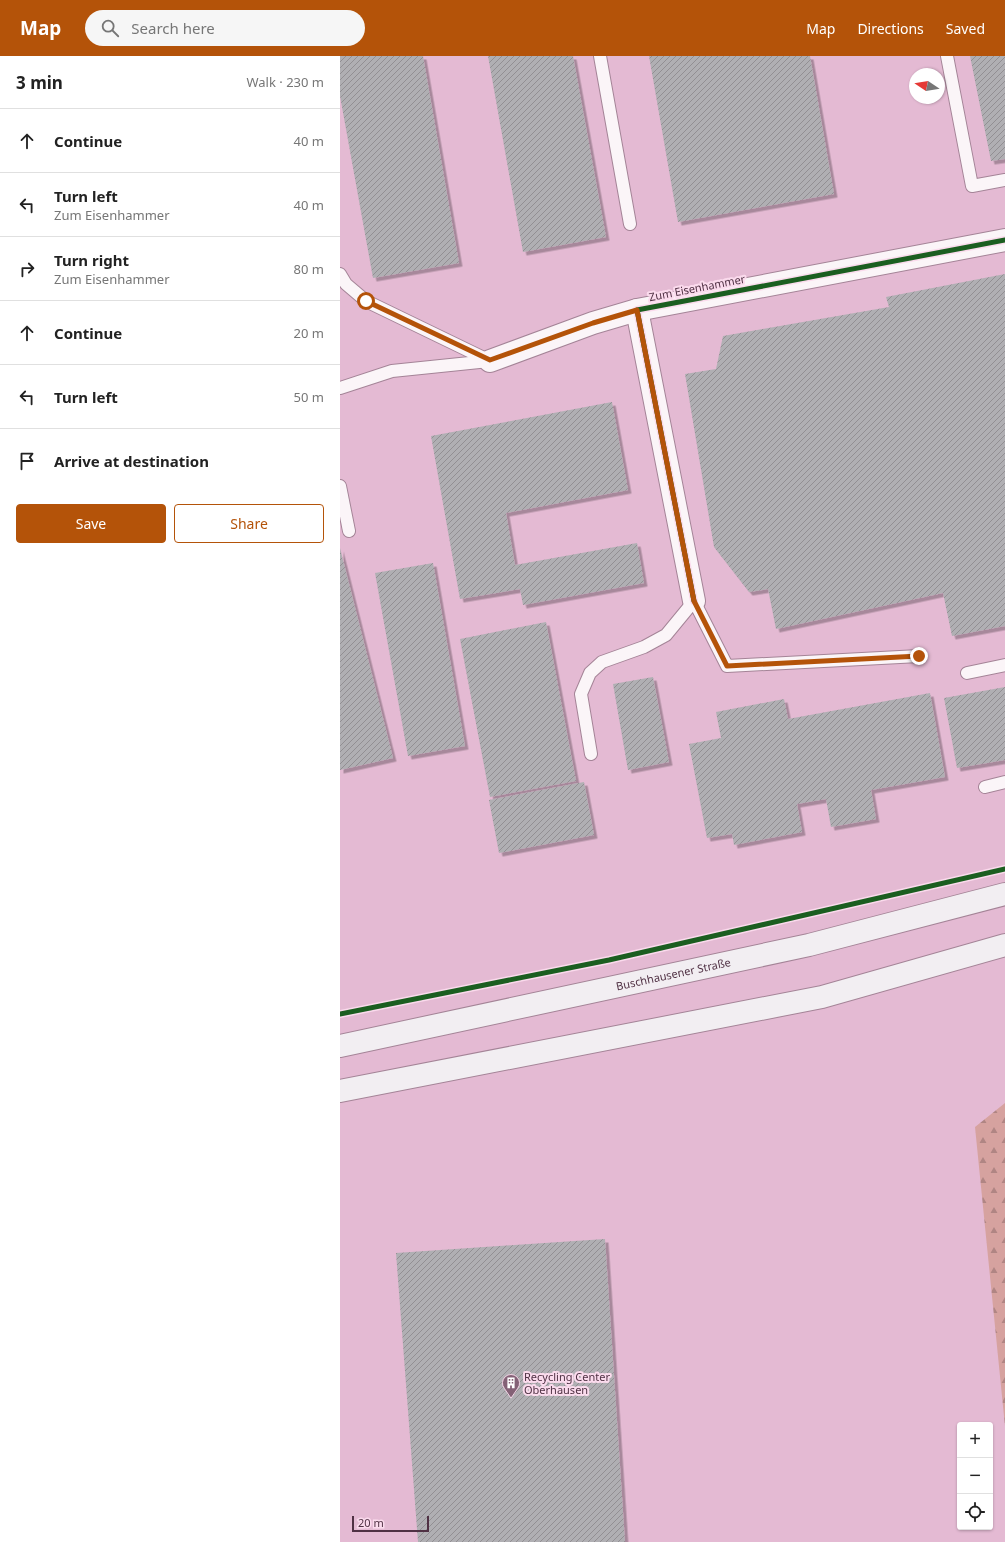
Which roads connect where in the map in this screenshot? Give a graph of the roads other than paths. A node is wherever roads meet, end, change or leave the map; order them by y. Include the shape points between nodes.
1 (600, 56) edge
2 (947, 56) edge
3 (1005, 180) edge
4 (630, 224) dead end
5 (1005, 240) edge
6 (340, 274) edge
7 (637, 310) junction
8 (490, 360) junction
9 (340, 388) edge
10 (340, 486) edge
11 (349, 531) dead end
12 (694, 601) junction
13 (919, 656) dead end
14 (1005, 665) edge
15 (967, 674) dead end
16 (591, 754) dead end
17 (1005, 782) edge
18 (985, 787) dead end
19 (1005, 894) edge
20 (1005, 945) edge
21 (340, 1046) edge
22 (340, 1091) edge

1 - 4 lane
2 - 3 lane via 972,186
5 - 7 street, Zum Eisenhammer
6 - 8 lane via 346,284 366,301
7 - 8 street, Zum Eisenhammer
7 - 12 street, Zum Eisenhammer
8 - 9 lane via 392,371
10 - 11 lane
12 - 13 lane via 727,666
12 - 16 lane via 666,634 644,647 602,662 590,673 581,694
14 - 15 lane
17 - 18 lane
19 - 21 main road, Buschhausener Straße via 809,945
20 - 22 main road via 822,997

